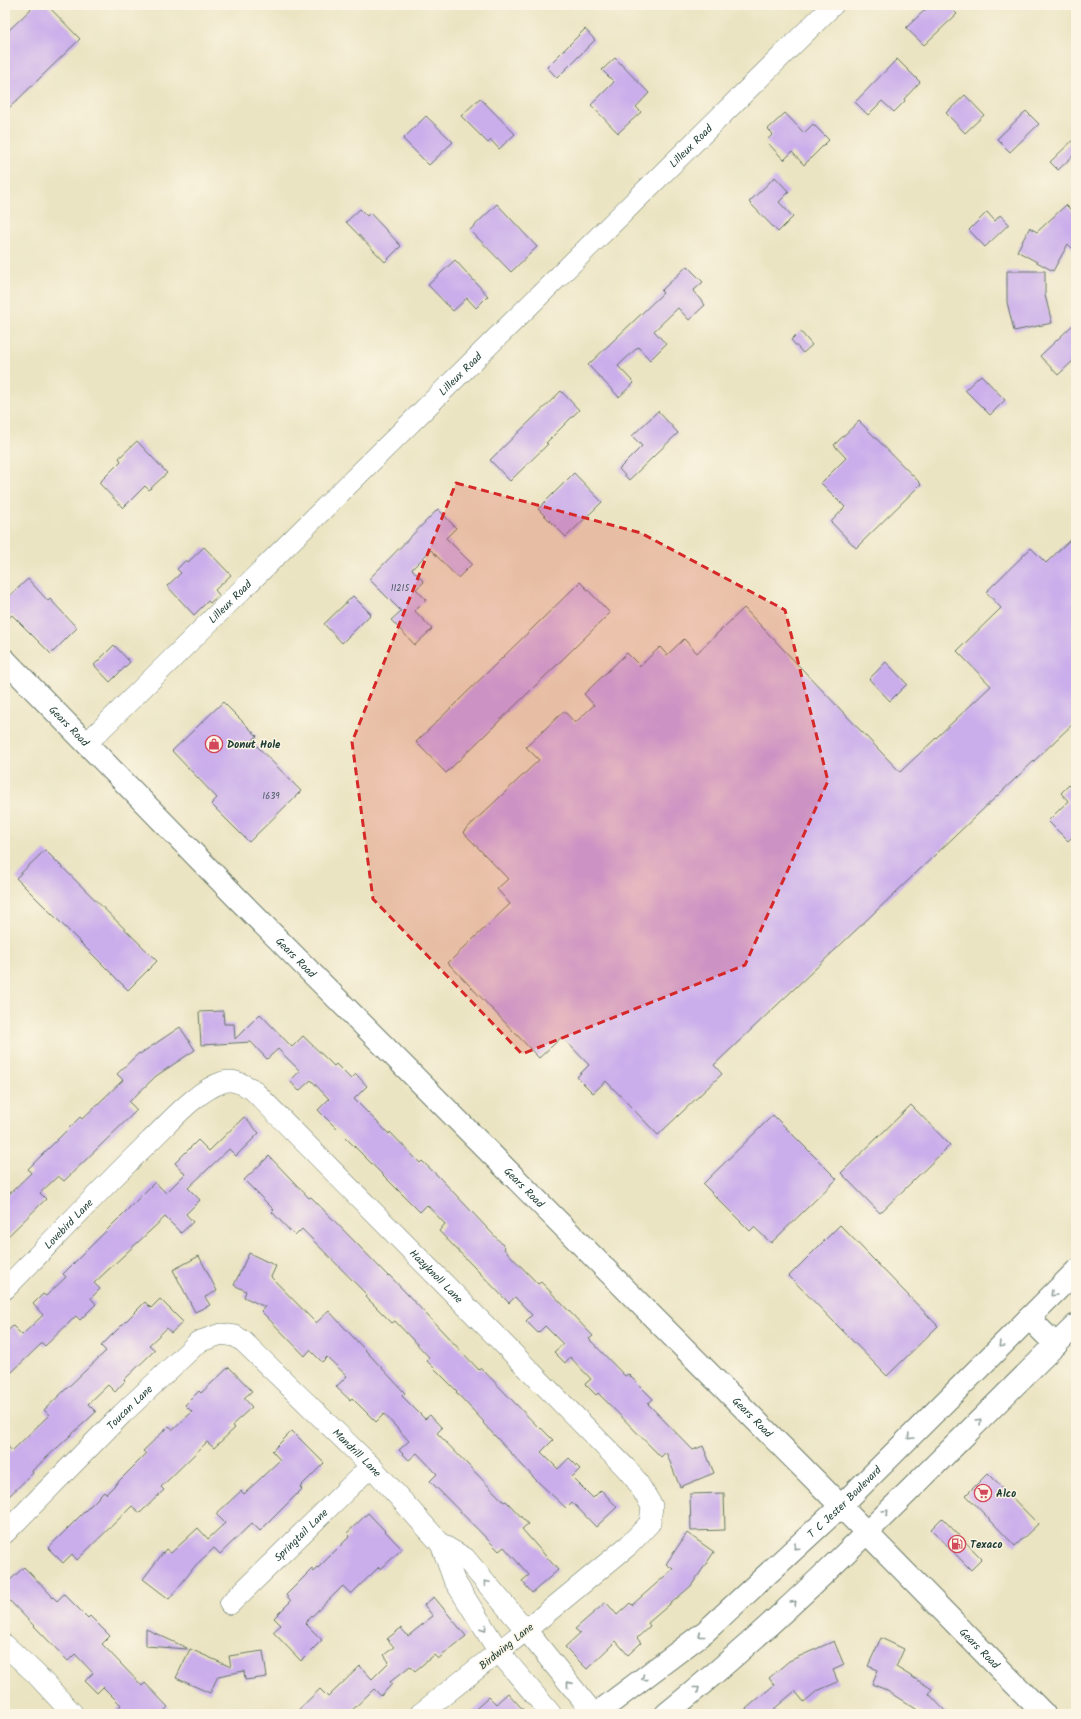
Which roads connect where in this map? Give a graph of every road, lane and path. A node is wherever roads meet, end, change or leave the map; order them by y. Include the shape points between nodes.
1 (833, 5) edge
2 (5, 660) edge
3 (87, 743) junction
4 (132, 1159) joint
5 (1076, 1271) edge
6 (5, 1289) edge
7 (1029, 1318) junction
8 (1076, 1325) edge
9 (1056, 1345) junction
10 (269, 1365) joint
11 (371, 1466) junction
12 (841, 1506) junction
13 (866, 1532) junction
14 (5, 1533) edge
15 (441, 1544) junction
16 (591, 1576) joint
17 (230, 1604) dead end
18 (526, 1630) junction
19 (5, 1645) edge
20 (499, 1652) junction
21 (73, 1714) edge
22 (420, 1714) edge
23 (551, 1714) edge
24 (595, 1714) edge
25 (666, 1714) edge
26 (1044, 1714) edge

1 - 3 street, Lilleux Road
2 - 3 main road, Gears Road
3 - 12 main road, Gears Road via 240,901
4 - 6 street, Lovebird Lane
4 - 16 street, Hazyknoll Lane via 187,1105 208,1090 224,1082 236,1081 252,1089 636,1480 652,1506 650,1523 629,1545
5 -> 7 main road, T C Jester Boulevard
7 - 9 main road
7 -> 12 main road, T C Jester Boulevard
8 - 9 main road
13 -> 9 main road
10 - 11 street, Mandrill Lane
10 - 14 street, Toucan Lane via 235,1336 221,1334 198,1342 122,1414
11 - 15 street, Mandrill Lane
11 - 17 street, Springtail Lane
12 - 13 main road, Gears Road
12 -> 24 main road, T C Jester Boulevard via 706,1631
25 -> 13 main road via 711,1678 787,1610
13 - 26 main road, Gears Road
18 -> 15 street, Mandrill Lane via 465,1558
15 -> 20 street, Mandrill Lane via 454,1580
16 - 18 street, Birdwing Lane
18 - 20 street, Birdwing Lane
24 -> 18 street, Mandrill Lane
19 - 21 street
20 - 22 street, Birdwing Lane
20 - 23 street, Mandrill Lane

